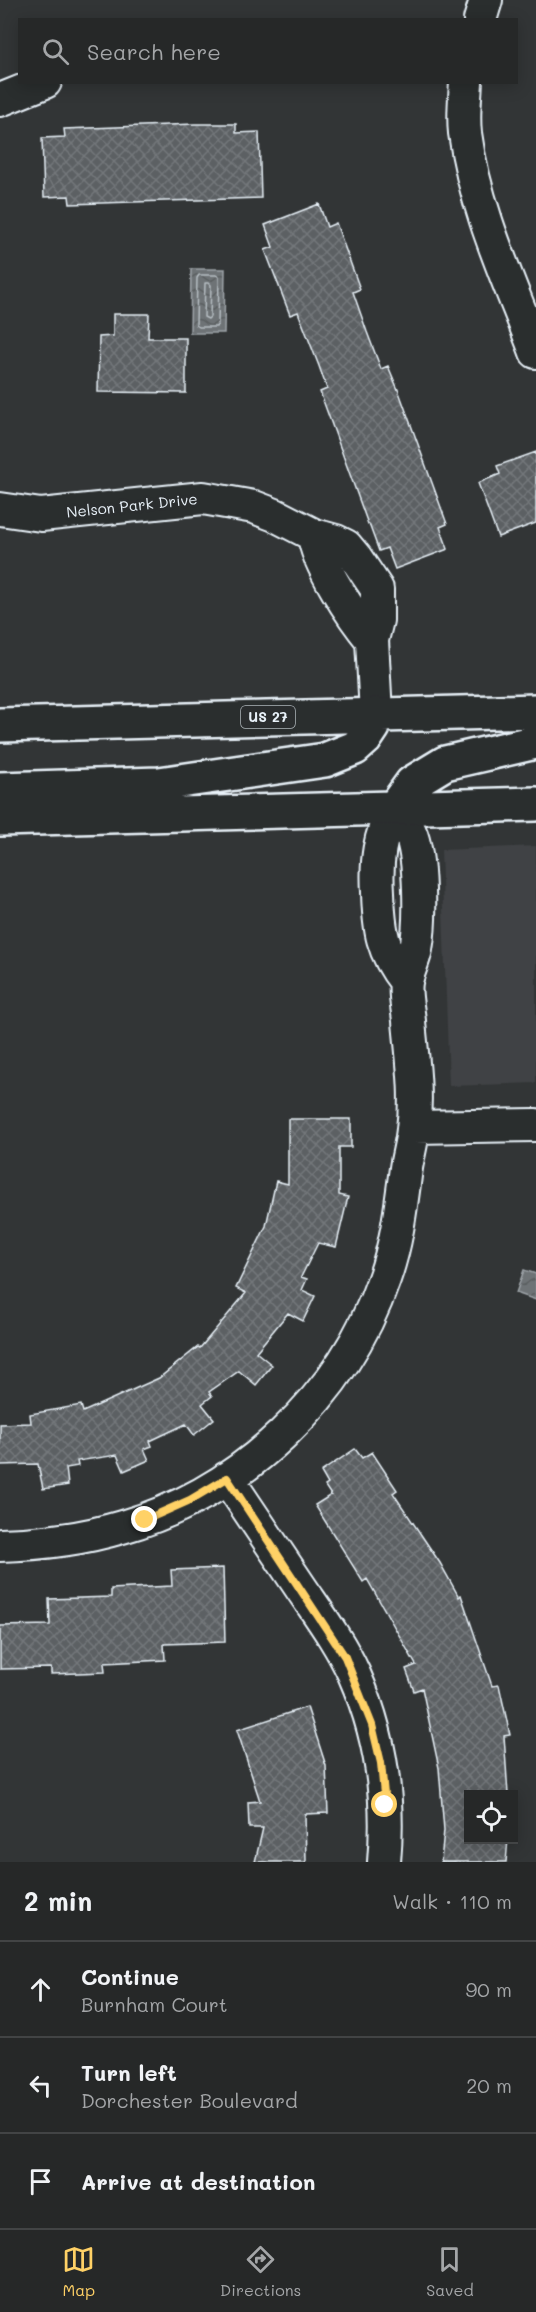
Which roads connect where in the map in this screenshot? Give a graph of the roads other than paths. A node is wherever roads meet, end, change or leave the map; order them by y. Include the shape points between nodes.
1 (486, 0) edge
2 (481, 18) edge
3 (40, 84) edge
4 (466, 84) edge
5 (0, 100) edge
6 (536, 352) edge
7 (0, 509) edge
8 (536, 711) edge
9 (376, 714) junction
10 (0, 725) edge
11 (536, 742) edge
12 (0, 789) edge
13 (536, 804) edge
14 (394, 808) junction
15 (0, 819) edge
16 (406, 982) junction
17 (536, 1125) edge
18 (414, 1127) junction
19 (227, 1478) junction
20 (0, 1545) edge
21 (384, 1862) edge

1 - 2 street
3 - 5 street
4 - 6 street via 465,131 474,181
7 - 9 street, Nelson Park Drive via 41,515 203,498 254,507 346,546 377,589 377,620 372,640
8 - 9 highway, US 27
9 - 10 highway, US 27
9 - 12 highway via 373,727 356,748 325,760 159,784
11 - 14 highway via 446,763 412,783
13 - 14 highway
14 - 15 highway
14 - 16 street via 411,832 417,863 417,946
14 - 16 street via 378,851 379,925 388,955
16 - 18 street
17 - 18 street
18 - 19 street via 393,1248 375,1302 355,1342 294,1423
19 - 20 street via 190,1500 122,1527 55,1541
19 - 21 street via 336,1640 360,1690 381,1763

